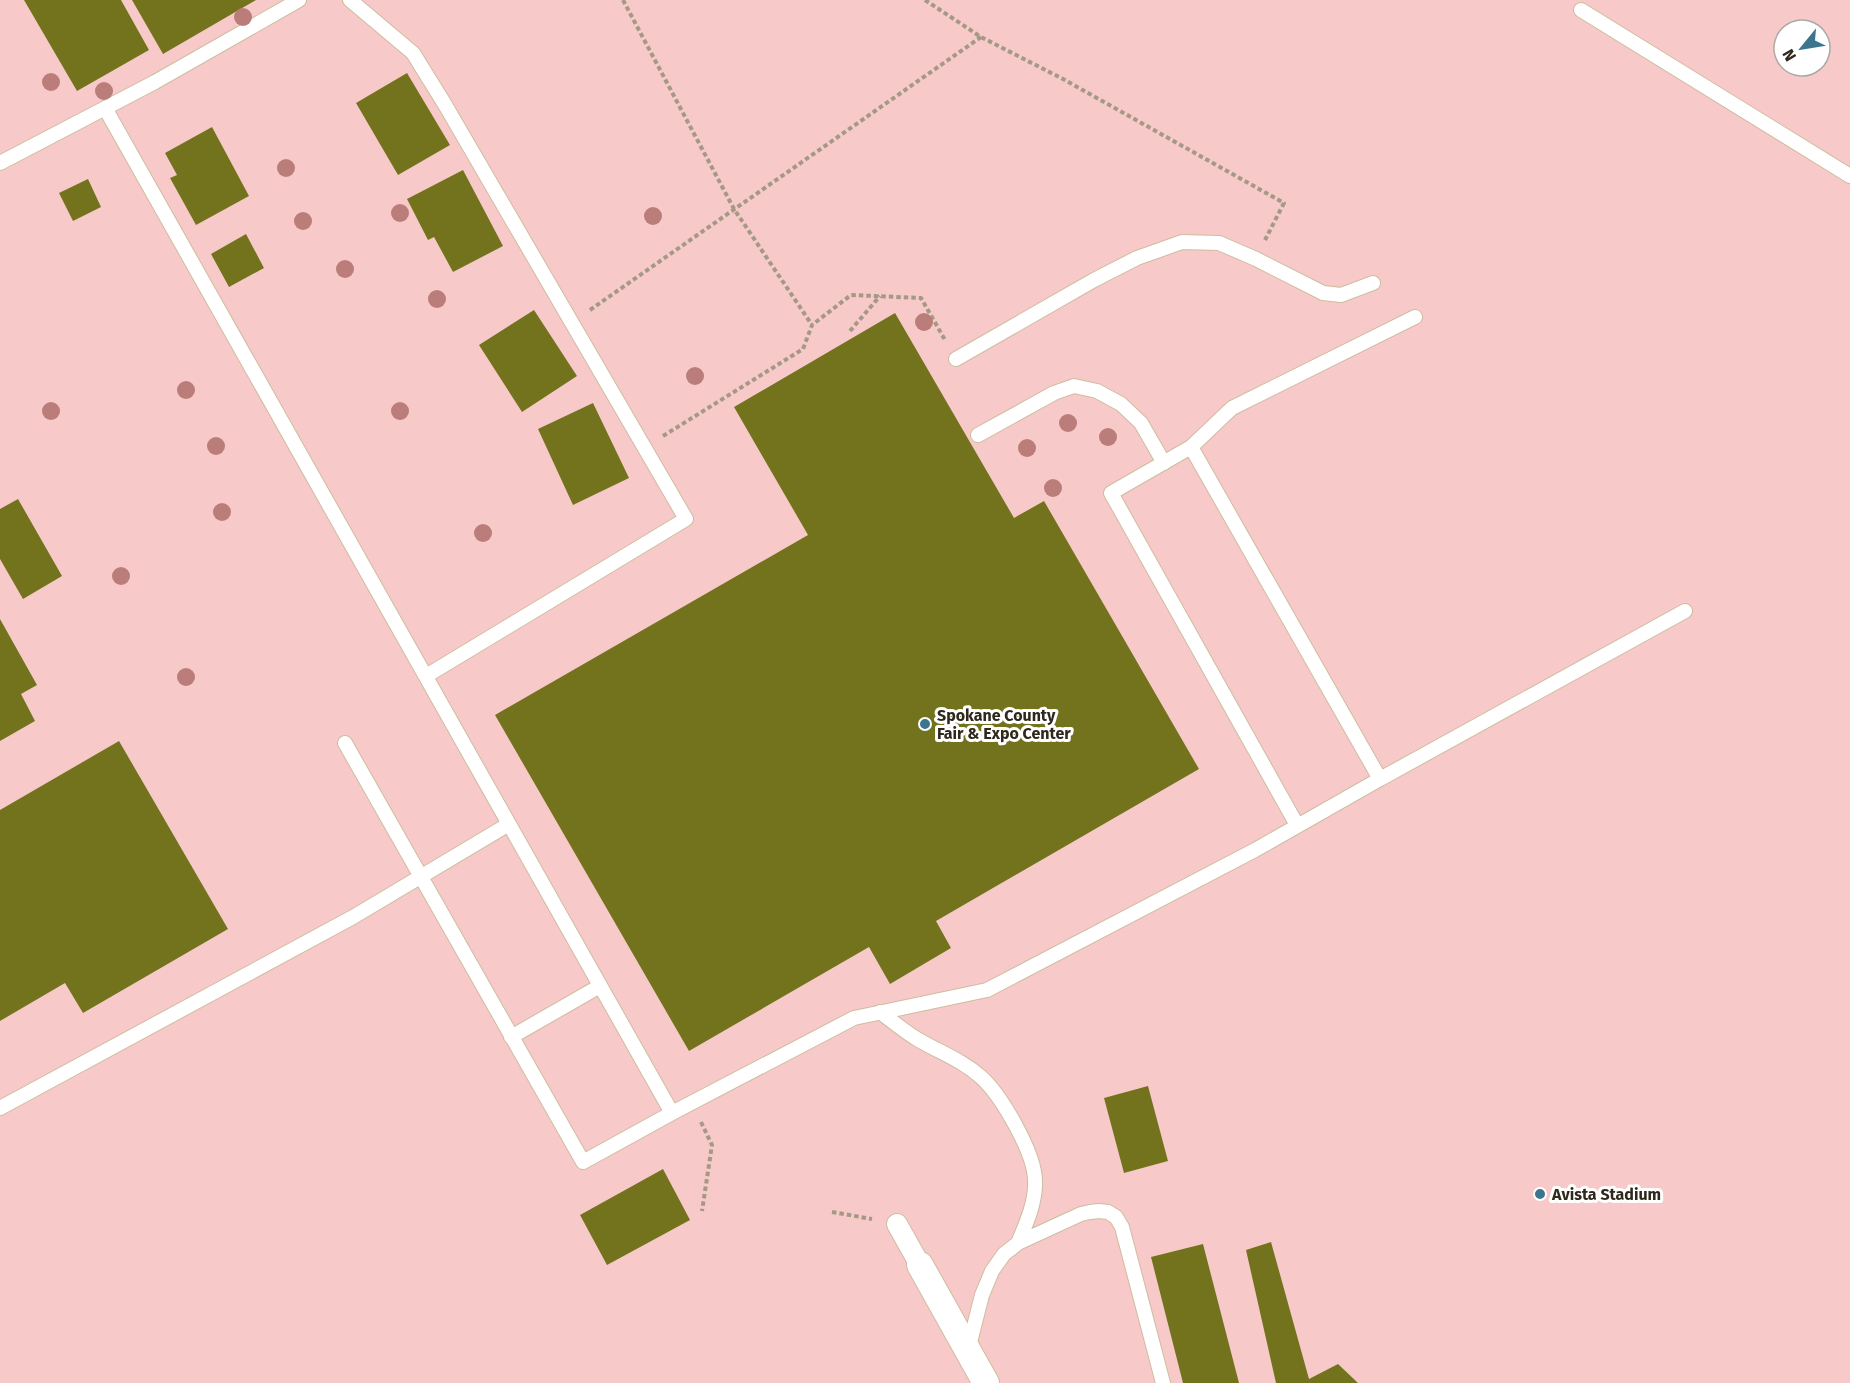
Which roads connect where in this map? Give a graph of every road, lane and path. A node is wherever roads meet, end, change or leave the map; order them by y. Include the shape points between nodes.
1 (299, 0) edge
2 (350, 0) edge
3 (623, 0) edge
4 (925, 0) edge
5 (1581, 9) dead end
6 (981, 37) junction
7 (105, 108) junction
8 (0, 163) edge
9 (1850, 176) edge
10 (734, 209) junction
11 (1256, 259) junction
12 (1373, 283) dead end
13 (880, 296) junction
14 (1415, 317) dead end
15 (572, 323) junction
16 (812, 325) junction
17 (849, 331) dead end
18 (956, 359) joint
19 (978, 435) dead end
20 (644, 447) junction
21 (1191, 447) junction
22 (1164, 463) junction
23 (1685, 611) dead end
24 (426, 676) junction
25 (345, 743) dead end
26 (1380, 779) junction
27 (509, 824) junction
28 (1297, 825) junction
29 (420, 876) junction
30 (600, 986) junction
31 (880, 1012) junction
32 (512, 1037) junction
33 (692, 1103) junction
34 (0, 1108) edge
35 (672, 1113) junction
36 (702, 1211) dead end
37 (832, 1212) dead end
38 (897, 1224) joint
39 (1018, 1243) junction
40 (920, 1265) joint
41 (968, 1350) junction
42 (986, 1383) edge
43 (1162, 1383) edge

1 - 7 lane
2 - 15 lane via 413,53
3 - 10 path
4 - 6 path
5 - 9 lane
6 - 10 path
6 - 11 path via 1284,202
7 - 8 lane
7 - 24 lane
10 - 15 path
10 - 16 path
11 - 12 lane via 1323,294 1341,295
11 - 18 lane via 1219,243 1182,242 1137,258 1094,280
13 - 16 path via 851,295
13 - 17 path
13 - 18 path via 921,298
14 - 21 lane via 1232,408
15 - 20 lane
16 - 20 path via 803,350
19 - 22 lane via 1074,386 1097,390 1121,404 1141,423
20 - 24 lane via 686,519
21 - 22 lane
21 - 26 lane
22 - 28 lane via 1111,493
23 - 26 lane
24 - 27 lane
25 - 29 lane
26 - 28 lane
27 - 29 lane
27 - 30 lane
28 - 31 lane via 987,990
29 - 32 lane
29 - 34 lane via 353,917
30 - 32 lane
30 - 35 lane
31 - 33 lane via 854,1018
31 - 39 lane via 916,1038 958,1060 995,1090 1035,1168 1032,1204
32 - 35 lane via 583,1162
33 - 35 lane
33 - 36 path via 712,1145
37 - 38 path
38 - 40 street
39 - 41 lane via 1004,1254 985,1284
39 - 43 lane via 1081,1214 1099,1211 1116,1217 1132,1260
40 - 41 street
41 - 42 street

